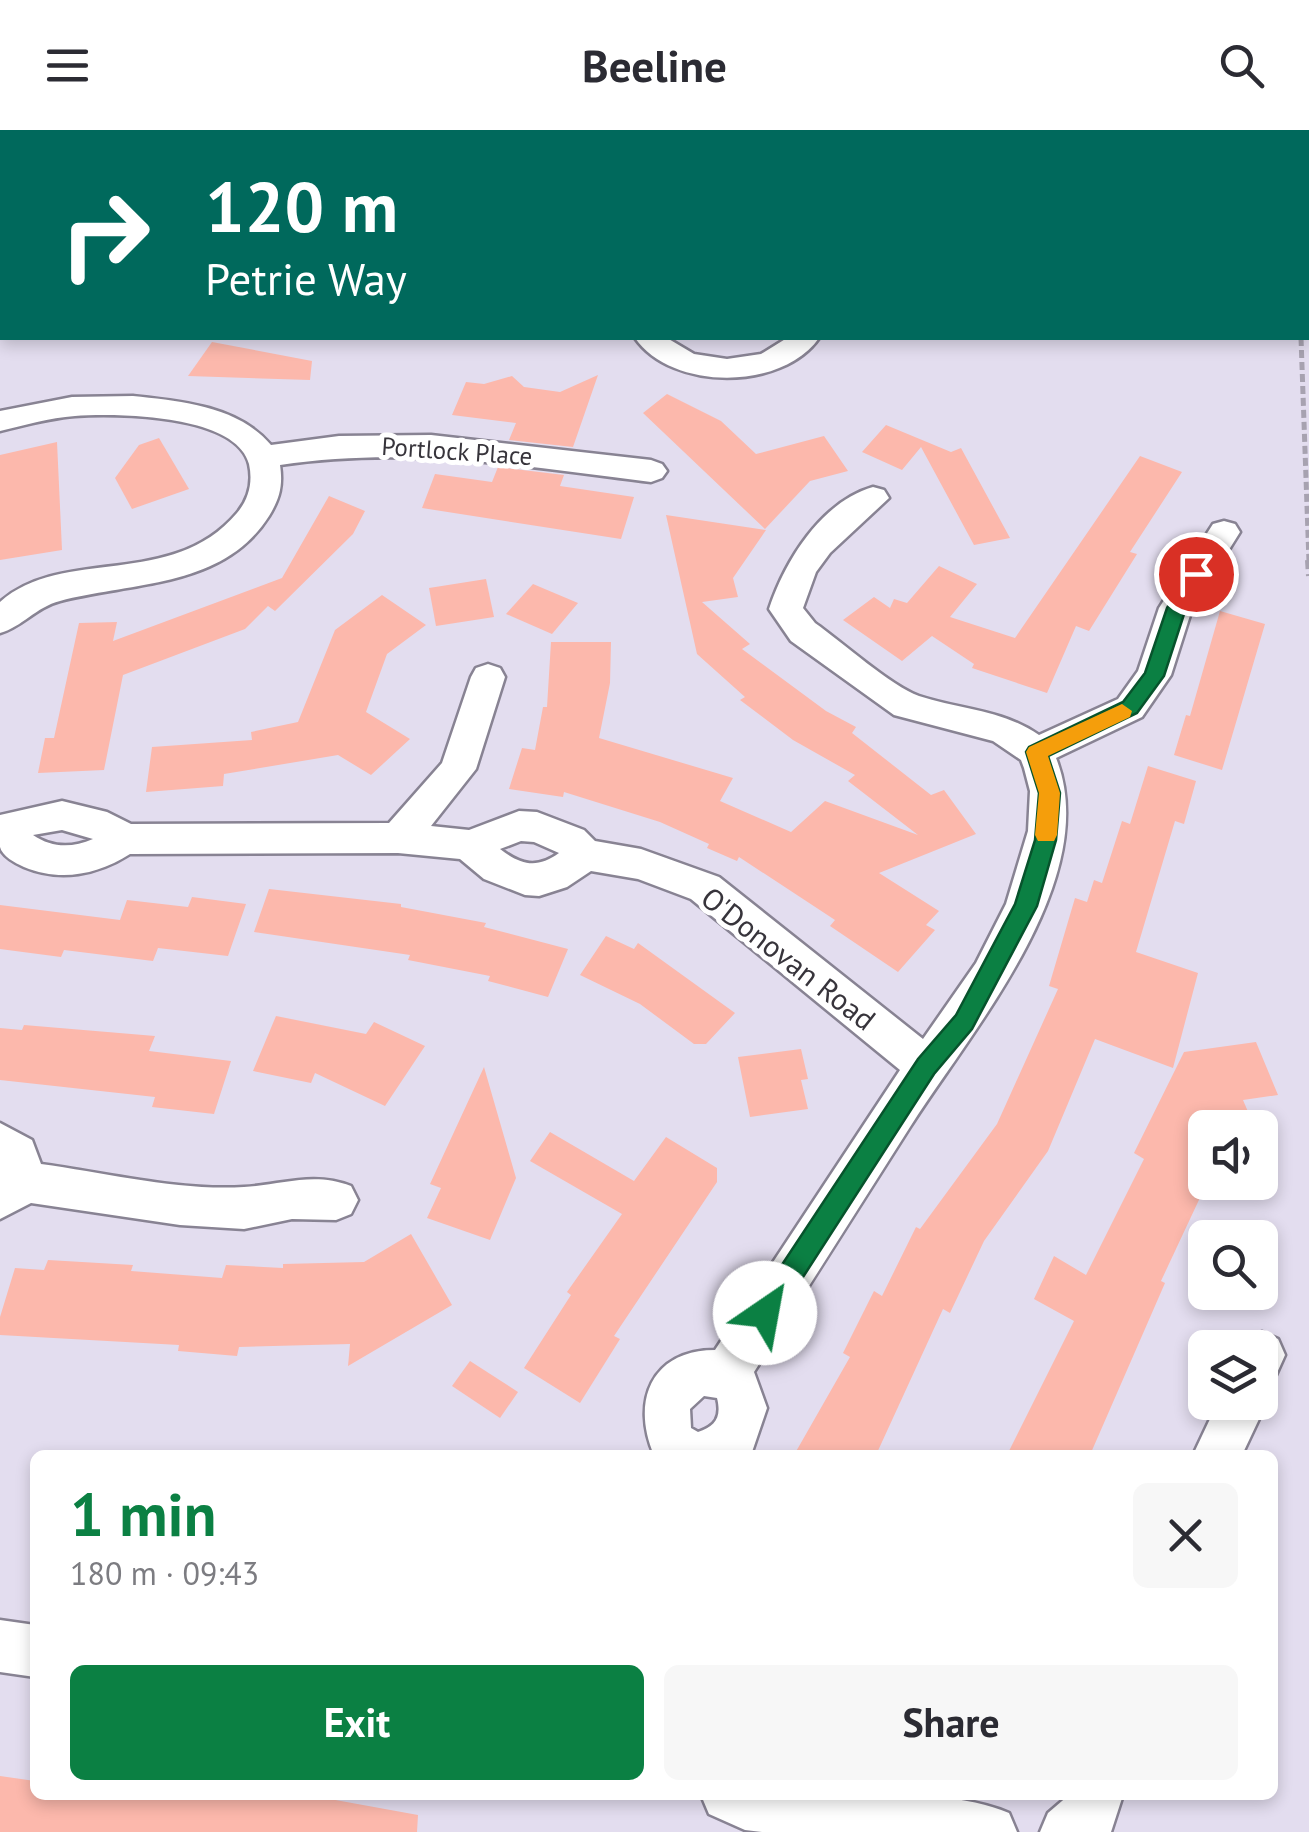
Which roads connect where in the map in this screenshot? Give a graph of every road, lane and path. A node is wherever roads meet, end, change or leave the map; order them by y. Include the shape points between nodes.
1 (653, 340) edge
2 (802, 340) edge
3 (1301, 340) edge
4 (0, 421) edge
5 (262, 457) junction
6 (652, 471) dead end
7 (874, 498) dead end
8 (1224, 532) dead end
9 (1309, 576) edge
10 (0, 621) edge
11 (488, 677) dead end
12 (1036, 752) junction
13 (3, 830) edge
14 (398, 838) junction
15 (470, 845) junction
16 (584, 854) junction
17 (926, 1066) junction
18 (0, 1142) edge
19 (13, 1190) edge
20 (336, 1200) dead end
21 (1234, 1420) edge
22 (706, 1450) edge
23 (1219, 1450) edge
24 (0, 1646) edge
25 (30, 1650) edge
26 (739, 1800) edge
27 (1095, 1800) edge
28 (990, 1832) edge
29 (1067, 1832) edge

1 - 2 street via 692,363 747,368 794,350
3 - 9 path
4 - 5 street via 82,406 185,411 234,429
5 - 6 street, Portlock Place via 339,446 432,445
5 - 10 street via 268,481 259,507 209,556 166,571 38,594
7 - 12 street via 808,554 786,608 802,632 906,706 986,724
8 - 12 street via 1176,608 1154,676 1130,708
11 - 14 street via 458,769
12 - 17 street via 1050,793 1046,840 1026,906 964,1022
13 - 14 street, O'Donovan Road via 24,852 52,862 90,858 124,838
14 - 15 street, O'Donovan Road
15 - 16 street, O'Donovan Road via 519,826 556,833
15 - 16 street via 505,876 522,880 557,874
16 - 17 street, O'Donovan Road via 642,864 705,888
17 - 22 street via 727,1372 739,1386 744,1417 728,1445
18 - 19 street via 17,1154
19 - 20 street via 244,1208
21 - 23 street
24 - 25 street
26 - 28 street
27 - 29 street via 1092,1814

